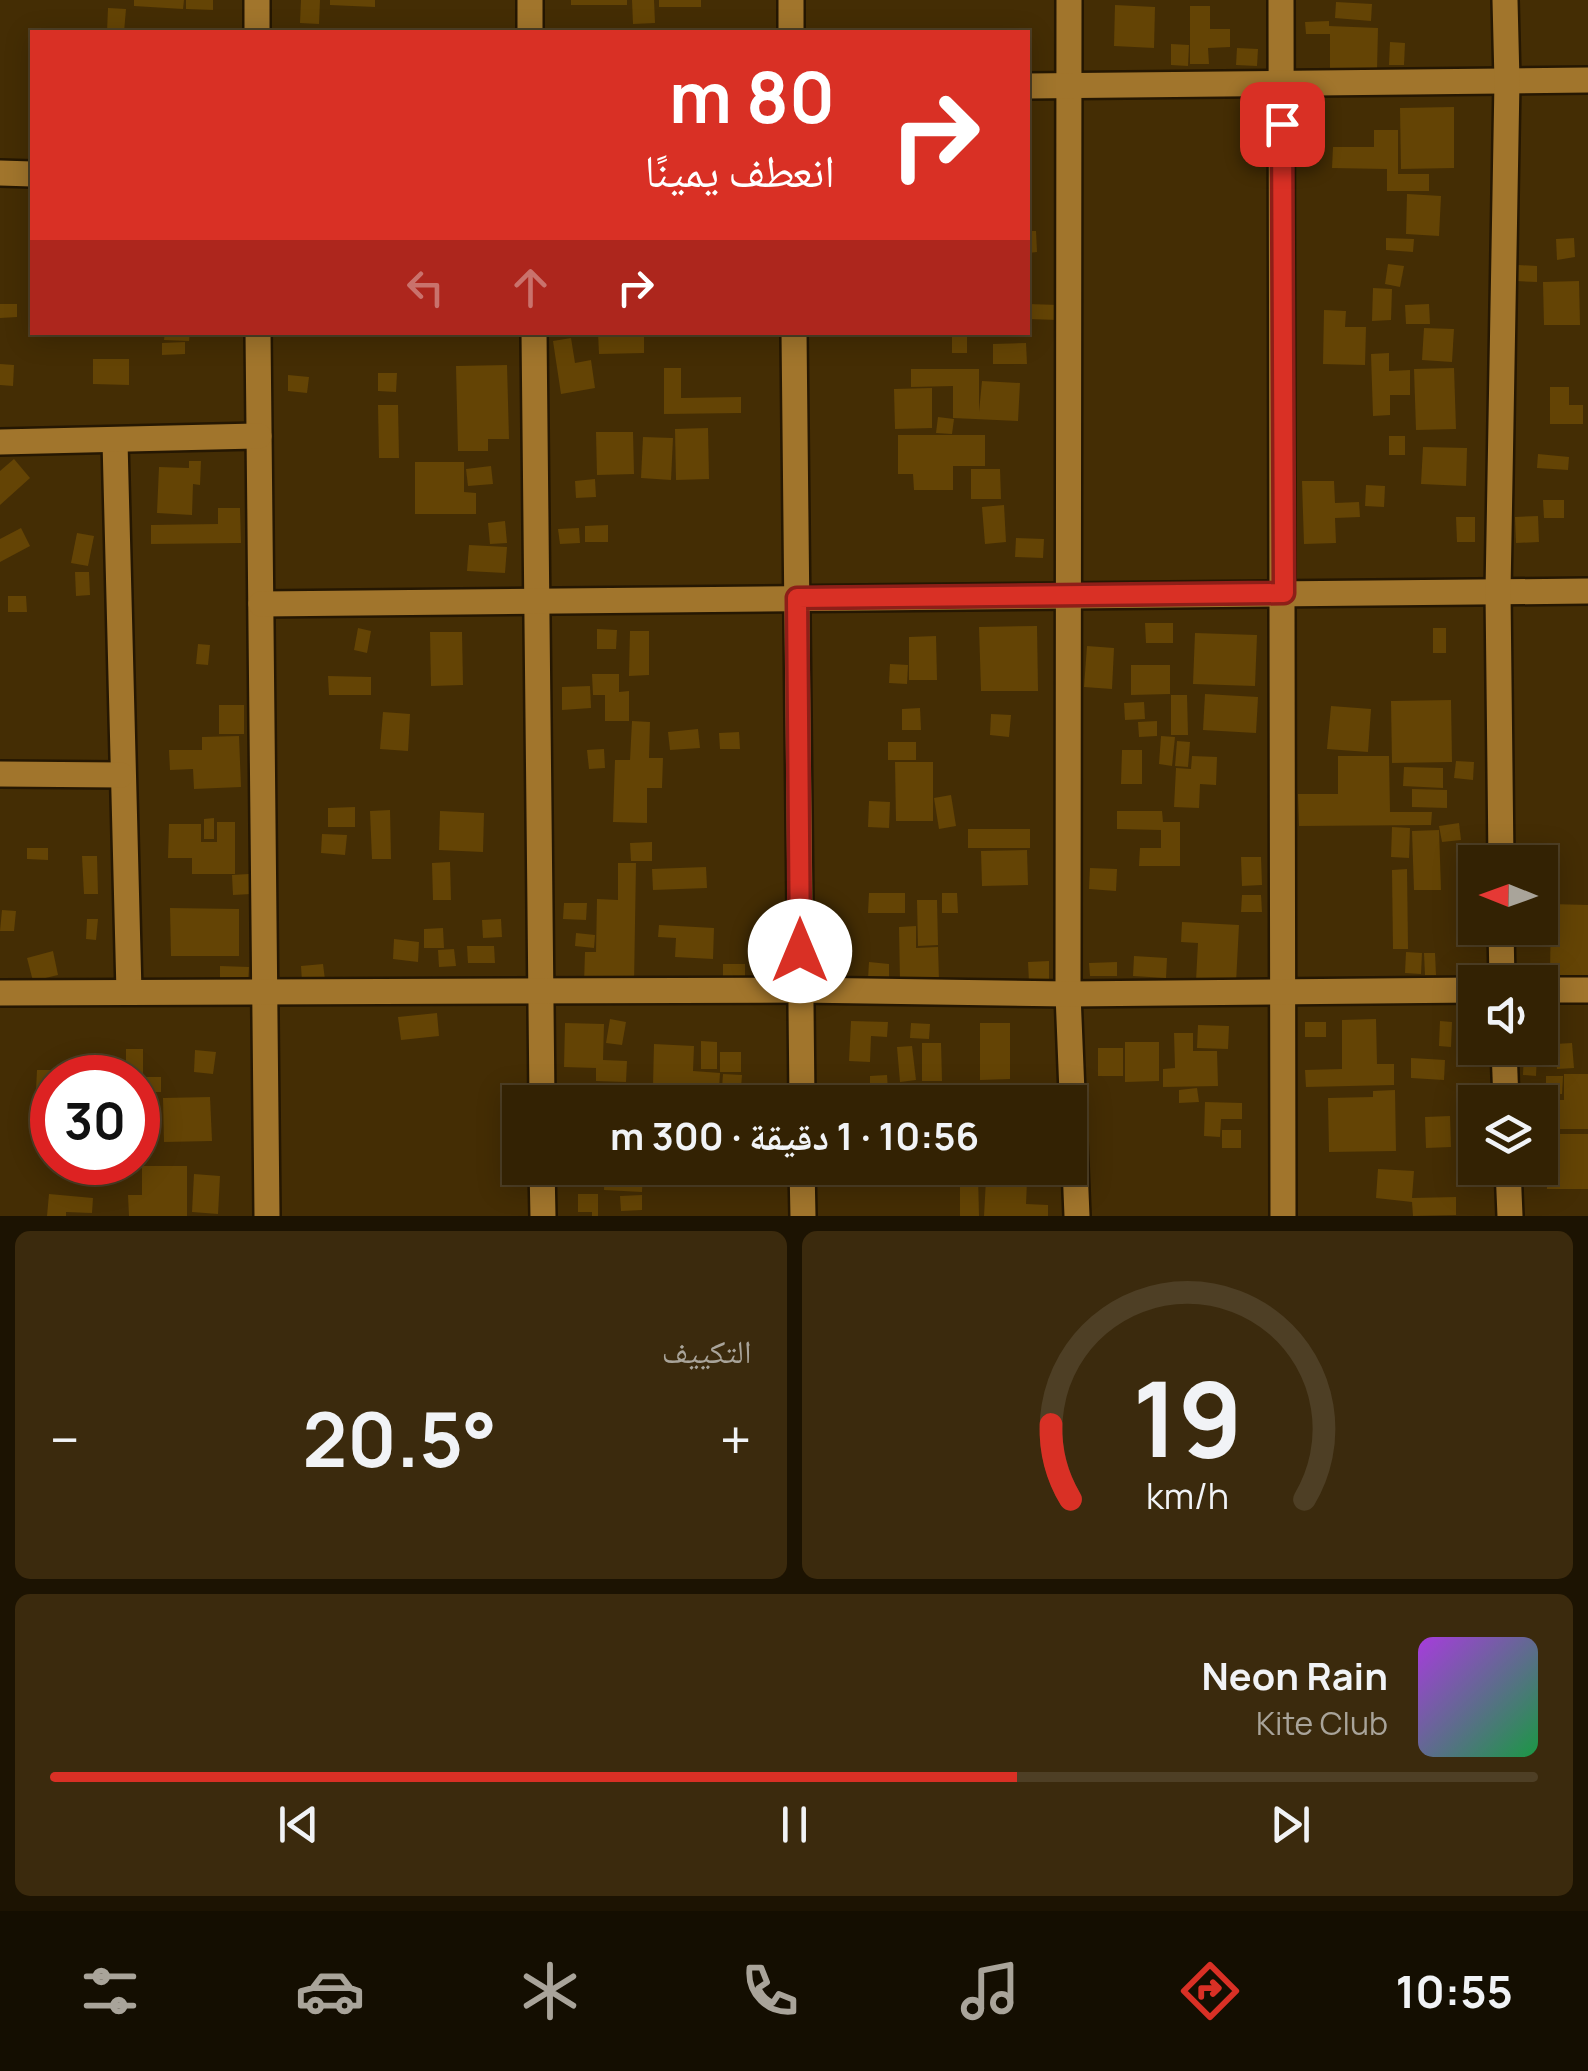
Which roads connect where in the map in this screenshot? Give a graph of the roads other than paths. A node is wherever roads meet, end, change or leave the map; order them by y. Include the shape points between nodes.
1 (257, 0) edge
2 (530, 0) edge
3 (791, 0) edge
4 (1069, 0) edge
5 (1281, 0) edge
6 (1505, 0) edge
7 (257, 30) edge
8 (530, 30) edge
9 (791, 30) edge
10 (1588, 80) edge
11 (1507, 81) junction
12 (1069, 85) junction
13 (1282, 85) junction
14 (1030, 86) edge
15 (0, 173) edge
16 (30, 174) edge
17 (258, 335) edge
18 (534, 335) edge
19 (794, 335) edge
20 (260, 436) junction
21 (115, 441) junction
22 (0, 442) edge
23 (1588, 590) edge
24 (1498, 592) junction
25 (1284, 593) junction
26 (1070, 595) junction
27 (797, 598) junction
28 (536, 601) junction
29 (261, 604) junction
30 (0, 774) edge
31 (121, 775) junction
32 (1500, 845) edge
33 (800, 990) junction
34 (1283, 990) junction
35 (1458, 990) edge
36 (1558, 990) edge
37 (1588, 990) edge
38 (541, 991) junction
39 (128, 992) junction
40 (265, 992) junction
41 (0, 993) edge
42 (1068, 994) junction
43 (542, 1085) edge
44 (802, 1085) edge
45 (542, 1185) edge
46 (802, 1185) edge
47 (1509, 1185) edge
48 (267, 1216) edge
49 (543, 1216) edge
50 (803, 1216) edge
51 (1077, 1216) edge
52 (1283, 1216) edge
53 (1510, 1216) edge

1 - 7 street
2 - 8 street
3 - 9 street
4 - 12 street
5 - 13 street
6 - 11 street
10 - 11 street
11 - 13 street
11 - 24 street
12 - 13 street
12 - 14 street
12 - 26 street
13 - 25 street
15 - 16 street
17 - 20 street
18 - 28 street
19 - 27 street
20 - 21 street
20 - 29 street
21 - 22 street
21 - 31 street
23 - 24 street
24 - 25 street
24 - 32 street
25 - 26 street
25 - 34 street
26 - 27 street
26 - 42 street
27 - 28 street
27 - 33 street
28 - 29 street
28 - 38 street
29 - 40 street
30 - 31 street
31 - 39 street
33 - 38 street
33 - 42 street
33 - 44 street
34 - 35 street
34 - 42 street
34 - 52 street
36 - 37 street
38 - 40 street
38 - 43 street
39 - 40 street
39 - 41 street
40 - 48 street
42 - 51 street
45 - 49 street
46 - 50 street
47 - 53 street

